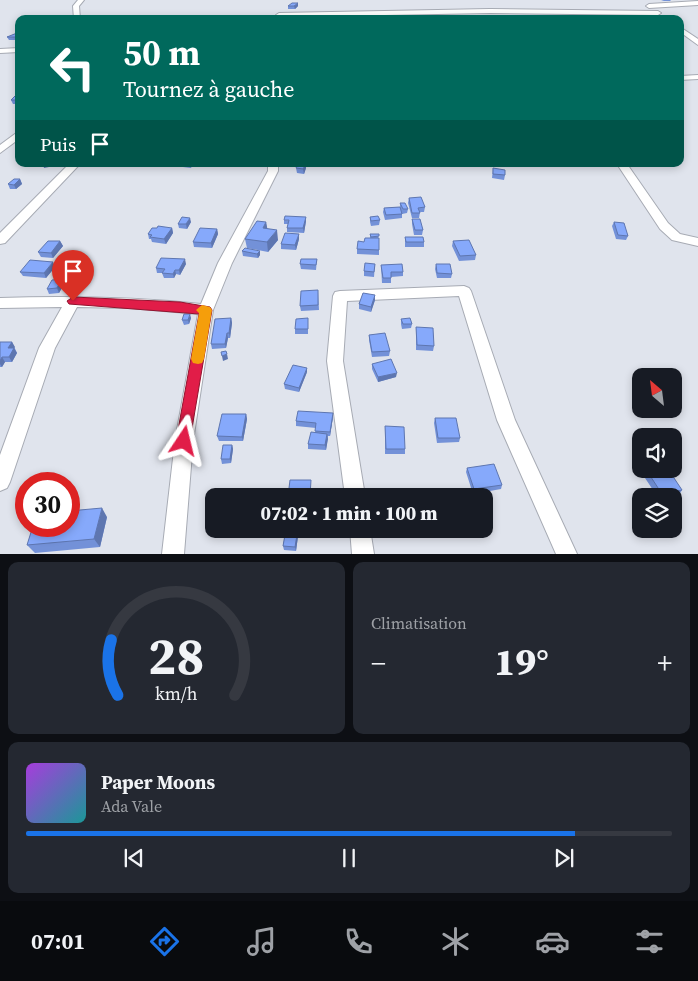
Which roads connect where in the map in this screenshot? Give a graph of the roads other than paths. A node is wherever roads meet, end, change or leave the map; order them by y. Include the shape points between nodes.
1 (81, 0) edge
2 (698, 3) edge
3 (280, 5) dead end
4 (490, 11) junction
5 (658, 12) junction
6 (77, 15) edge
7 (279, 15) edge
8 (381, 15) edge
9 (493, 15) edge
10 (661, 15) edge
11 (684, 32) edge
12 (684, 41) edge
13 (697, 42) edge
14 (0, 50) edge
15 (15, 50) edge
16 (698, 77) edge
17 (684, 78) edge
18 (15, 137) edge
19 (0, 150) edge
20 (72, 167) edge
21 (273, 167) edge
22 (624, 167) edge
23 (0, 240) edge
24 (698, 242) edge
25 (73, 301) junction
26 (0, 303) edge
27 (206, 310) junction
28 (0, 482) edge
29 (354, 488) edge
30 (361, 538) edge
31 (173, 554) edge
32 (363, 554) edge
33 (567, 554) edge

1 - 6 street via 76,6
2 - 5 street via 649,6
3 - 7 street
4 - 5 street
4 - 8 street
4 - 9 street
5 - 10 street
11 - 13 street
12 - 13 street
14 - 15 street
16 - 17 street
18 - 19 street
20 - 23 street
21 - 27 street via 224,263
22 - 24 street via 664,226 676,238
25 - 26 street
25 - 27 street
25 - 28 street via 48,348
27 - 31 street via 184,441
29 - 33 street via 335,361 340,296 464,291 506,420
30 - 32 street

